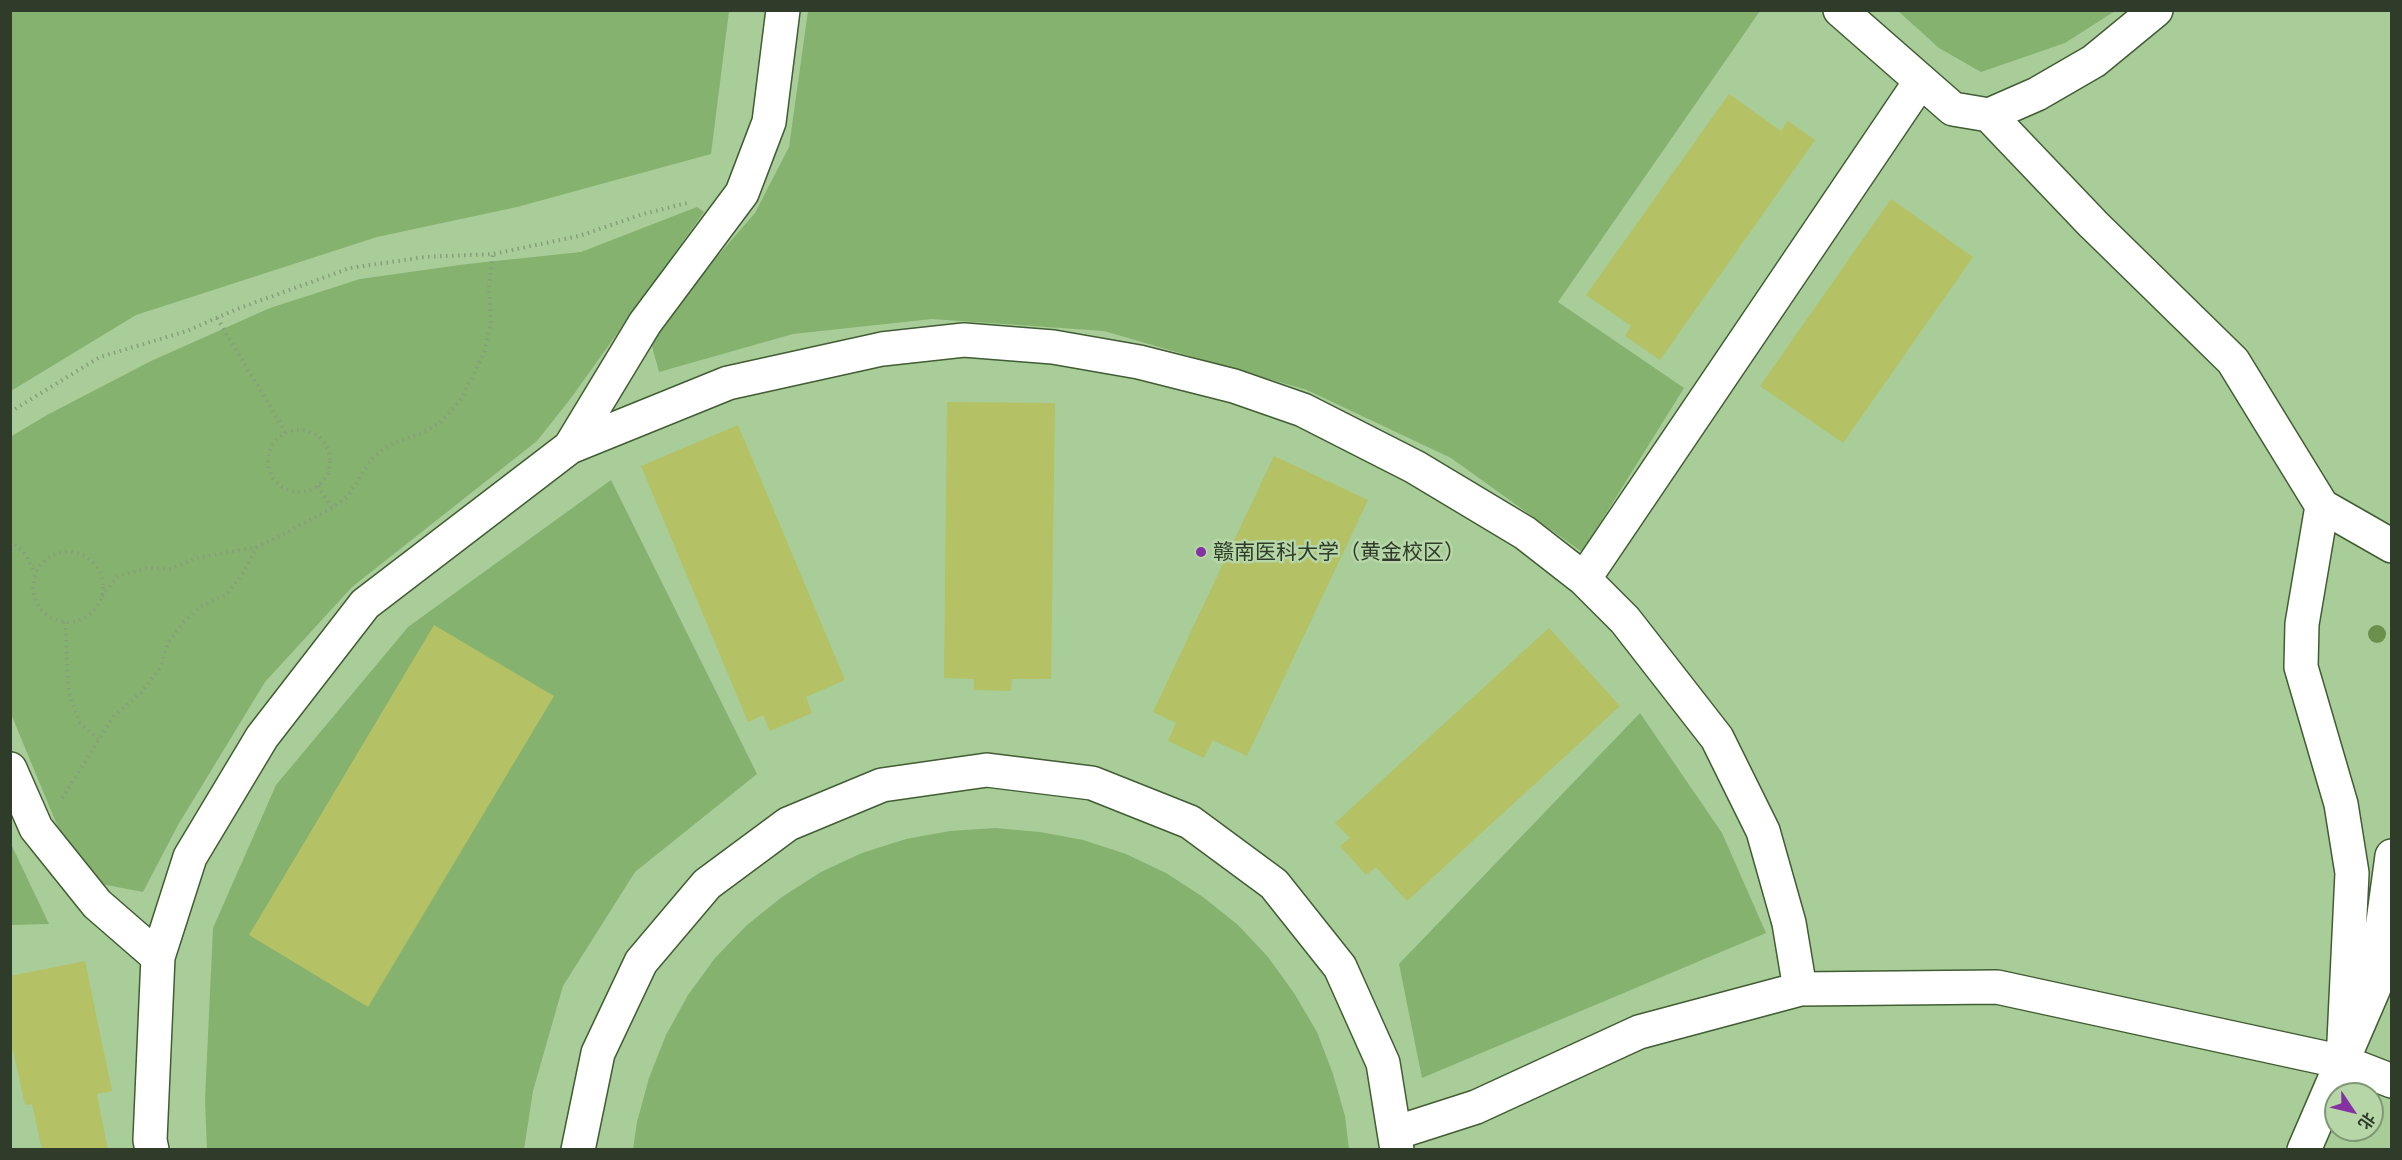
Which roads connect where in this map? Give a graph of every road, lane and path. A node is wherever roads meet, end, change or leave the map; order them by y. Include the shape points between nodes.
1 (783, 10) edge
2 (1840, 10) edge
3 (2156, 10) edge
4 (1920, 82) junction
5 (1989, 116) junction
6 (742, 193) junction
7 (493, 254) junction
8 (217, 318) junction
9 (10, 412) edge
10 (286, 433) junction
11 (570, 447) junction
12 (318, 486) junction
13 (2322, 506) junction
14 (332, 508) junction
15 (10, 541) edge
16 (2391, 546) edge
17 (257, 547) junction
18 (35, 573) junction
19 (1584, 579) junction
20 (102, 596) junction
21 (65, 622) junction
22 (98, 738) junction
23 (10, 769) edge
24 (36, 828) junction
25 (2391, 856) edge
26 (158, 957) junction
27 (1800, 989) junction
28 (2343, 1062) junction
29 (2391, 1081) edge
30 (1396, 1141) edge
31 (152, 1149) edge
32 (578, 1149) edge
33 (2304, 1149) edge

1 - 6 street via 769,122
2 - 4 street
3 - 5 street via 2094,61
4 - 5 street via 1953,109
4 - 19 street
5 - 13 street via 2233,361
6 - 7 path via 678,205 579,236
6 - 11 street via 645,323
7 - 8 path via 425,257 350,268
7 - 14 path via 489,285 491,323 484,353 460,401 440,423 389,445 374,457 348,496
8 - 9 path via 100,357
8 - 10 path
10 - 12 path via 306,431 323,441 330,460 329,470
10 - 12 path via 269,456 273,477 288,491 309,491
11 - 19 street via 728,383 882,349 964,340 1053,347 1139,362 1234,386 1303,410 1414,468 1525,533
11 - 26 street via 365,604 262,738 190,857
12 - 14 path
13 - 16 street
13 - 28 street via 2302,624 2301,667 2342,804 2352,873
14 - 17 path
15 - 18 path via 24,552
17 - 20 path via 196,558 170,569 147,568 118,576
17 - 22 path via 226,596 201,606 182,624 168,643 160,668
18 - 20 path via 49,556 72,551 84,555 100,572
18 - 21 path via 34,595 38,605 54,620
19 - 27 street via 1625,620 1717,738 1763,831 1789,924
20 - 21 path via 89,616
21 - 22 path via 69,693 79,722
22 - 24 path via 58,805
23 - 24 street
24 - 26 street via 97,904
25 - 28 street via 2374,988
26 - 31 street
27 - 28 street via 1997,987
27 - 30 street via 1639,1032
28 - 29 street
28 - 33 street
30 - 32 street via 1383,1063 1340,967 1274,885 1190,822 1092,783 987,770 872,789 788,824 706,884 636,972 598,1053

